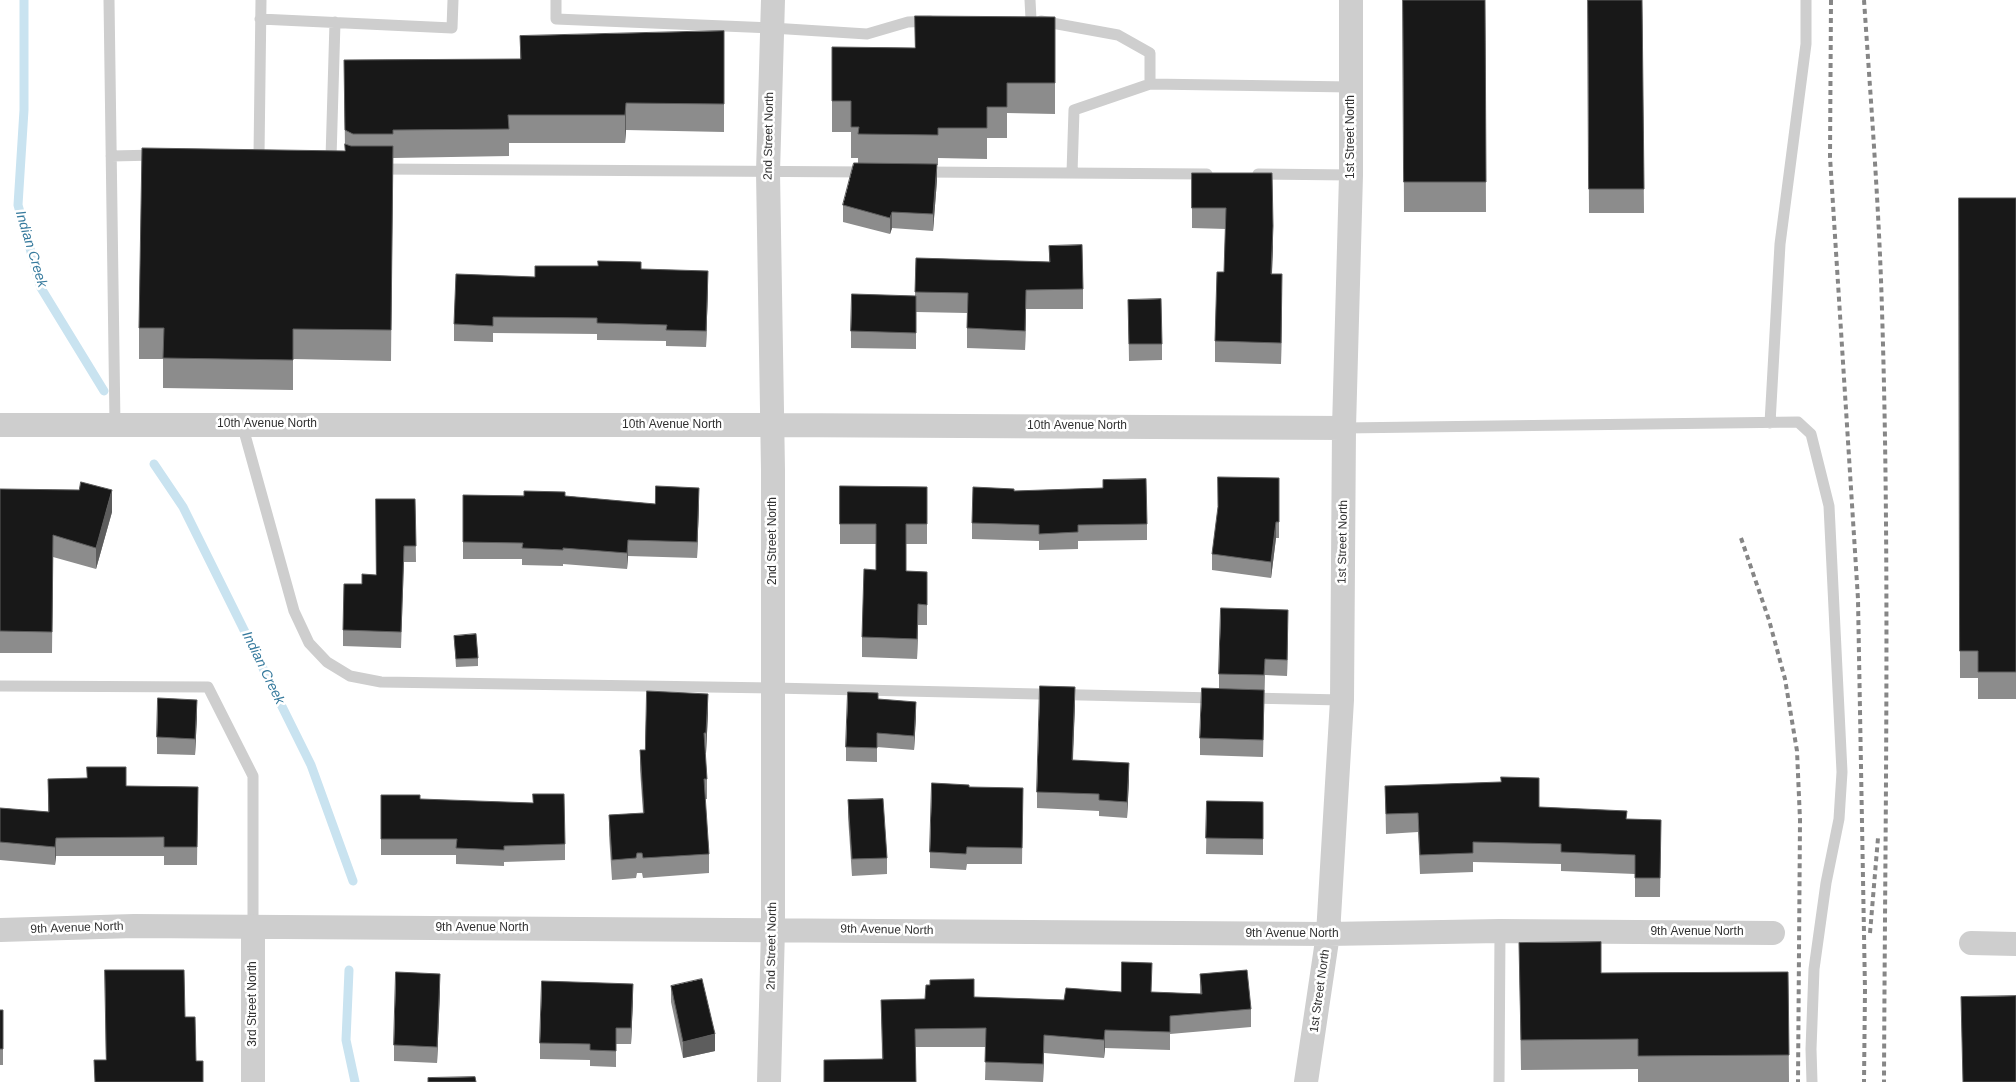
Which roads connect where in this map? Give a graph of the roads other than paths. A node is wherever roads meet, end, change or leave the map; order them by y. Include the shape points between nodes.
1 (109, 0) edge
2 (261, 0) edge
3 (453, 0) edge
4 (556, 0) edge
5 (773, 0) edge
6 (1030, 0) edge
7 (1351, 0) edge
8 (1806, 0) edge
9 (260, 18) junction
10 (946, 21) edge
11 (335, 22) junction
12 (772, 28) junction
13 (1150, 84) junction
14 (1351, 87) junction
15 (239, 155) edge
16 (111, 156) junction
17 (170, 156) edge
18 (313, 157) edge
19 (331, 158) junction
20 (344, 165) edge
21 (370, 170) edge
22 (768, 172) junction
23 (876, 172) edge
24 (915, 172) edge
25 (1072, 173) junction
26 (1221, 174) edge
27 (1251, 174) edge
28 (1351, 175) junction
29 (1770, 423) junction
30 (115, 424) junction
31 (242, 424) junction
32 (0, 425) edge
33 (772, 425) junction
34 (1344, 428) junction
35 (0, 686) edge
36 (773, 688) junction
37 (1222, 698) edge
38 (1242, 698) edge
39 (1342, 700) junction
40 (252, 927) junction
41 (773, 929) junction
42 (0, 930) edge
43 (1500, 931) junction
44 (1773, 932) dead end
45 (1328, 934) junction
46 (1971, 943) dead end
47 (2016, 944) edge
48 (253, 1082) edge
49 (769, 1082) edge
50 (1306, 1082) edge
51 (1499, 1082) edge
52 (1812, 1082) edge

1 - 16 lane
2 - 9 lane
3 - 11 lane via 452,28
4 - 12 lane via 556,19
5 - 12 street, 2nd Street North
6 - 13 lane via 1026,19 1118,35 1150,53
7 - 14 street, 1st Street North
8 - 29 lane via 1806,44 1780,244
9 - 11 lane
9 - 15 lane via 263,155
10 - 12 lane via 908,22 867,34
11 - 19 lane
12 - 22 street, 2nd Street North
13 - 14 lane
13 - 25 lane via 1074,110
14 - 28 street, 1st Street North
16 - 17 lane
16 - 30 lane
18 - 19 lane
19 - 20 lane
21 - 22 lane
22 - 23 lane
22 - 33 street, 2nd Street North
24 - 25 lane
25 - 26 lane
27 - 28 lane
28 - 34 street, 1st Street North
29 - 34 lane
29 - 52 lane via 1798,422 1811,434 1829,506 1842,772 1839,819 1814,970
30 - 31 street, 10th Avenue North
30 - 32 street, 10th Avenue North
31 - 33 street, 10th Avenue North
31 - 36 lane via 294,611 309,643 328,662 350,676 381,682
33 - 34 street, 10th Avenue North
33 - 36 street, 2nd Street North
34 - 39 street, 1st Street North
35 - 40 lane via 208,687 253,776
36 - 37 lane
36 - 41 street, 2nd Street North
38 - 39 lane
39 - 45 street, 1st Street North
40 - 41 street, 9th Avenue North
40 - 42 street, 9th Avenue North
40 - 48 street, 3rd Street North
41 - 45 street, 9th Avenue North
41 - 49 street, 2nd Street North
43 - 44 street, 9th Avenue North
43 - 45 street, 9th Avenue North
43 - 51 lane
45 - 50 street, 1st Street North
46 - 47 street

